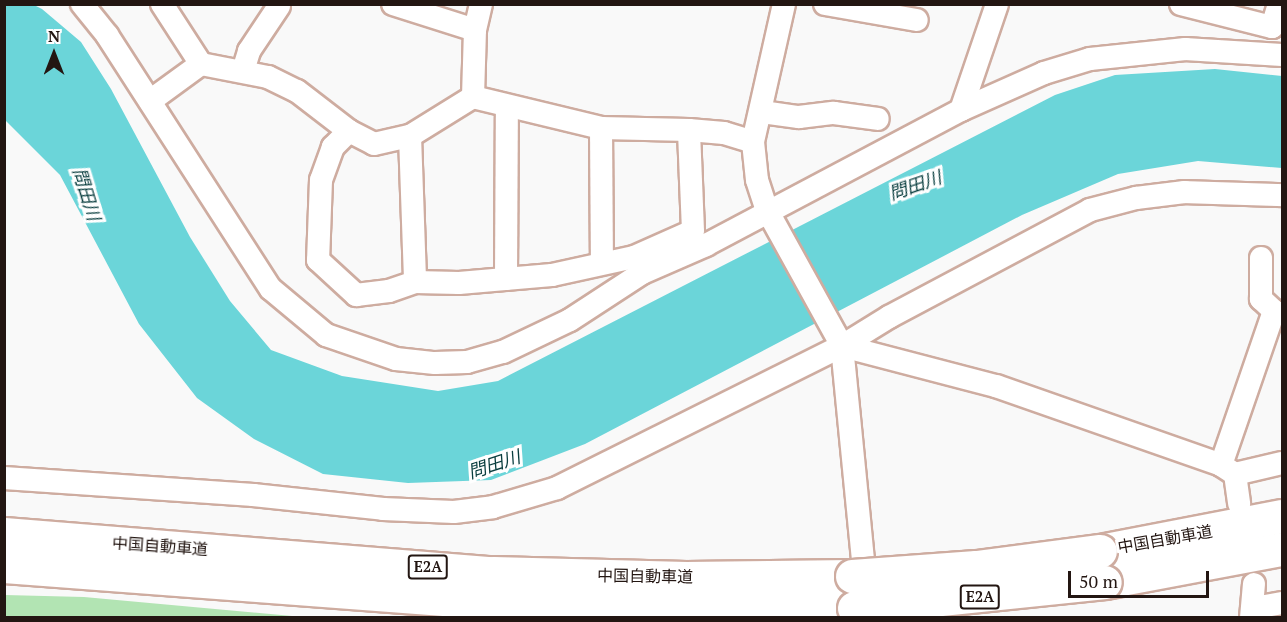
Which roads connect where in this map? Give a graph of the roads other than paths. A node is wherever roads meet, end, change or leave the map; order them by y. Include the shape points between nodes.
1 (82, 4) edge
2 (162, 4) edge
3 (393, 4) edge
4 (481, 4) edge
5 (784, 4) edge
6 (825, 4) edge
7 (997, 4) edge
8 (1181, 4) edge
9 (1279, 4) edge
10 (279, 6) dead end
11 (917, 20) dead end
12 (475, 30) junction
13 (1282, 55) edge
14 (201, 64) junction
15 (243, 71) junction
16 (472, 97) junction
17 (150, 101) junction
18 (507, 108) junction
19 (962, 110) junction
20 (762, 112) junction
21 (878, 119) dead end
22 (601, 128) junction
23 (689, 130) junction
24 (349, 131) junction
25 (410, 136) junction
26 (753, 142) junction
27 (1282, 195) edge
28 (769, 214) junction
29 (1262, 258) dead end
30 (602, 263) junction
31 (506, 279) junction
32 (415, 282) junction
33 (1278, 312) edge
34 (839, 343) junction
35 (1282, 463) edge
36 (1228, 469) junction
37 (4, 478) edge
38 (1239, 504) dead end
39 (1282, 516) edge
40 (4, 534) edge
41 (1282, 549) edge
42 (4, 566) edge
43 (1254, 584) dead end
44 (1282, 603) edge
45 (861, 613) edge
46 (1252, 613) edge

1 - 17 street
2 - 14 street
3 - 12 street
4 - 12 street
5 - 20 street
6 - 11 street
7 - 19 street
8 - 9 street via 1272,27
10 - 15 street via 249,51
12 - 16 street
13 - 19 street via 1185,50 1090,60 1044,73
14 - 15 street
14 - 17 street
15 - 24 street via 268,77 297,91
16 - 18 street
16 - 25 street
17 - 28 street via 271,289 326,335 396,359 467,362 503,352 570,320 642,273
18 - 22 street
18 - 31 street
19 - 28 street
20 - 21 street via 798,117 834,113
20 - 26 street
22 - 23 street
22 - 30 street
23 - 26 street via 724,133
23 - 30 street via 693,231 634,257
24 - 25 street via 374,144
24 - 32 street via 333,147 321,180 318,260 356,295 389,291
25 - 32 street
26 - 28 street via 757,180
27 - 34 street via 1185,192 1136,198 1090,210
28 - 34 street
29 - 33 street via 1262,299
30 - 31 street via 552,275
31 - 32 street
33 - 36 street
34 - 36 street via 996,386
34 - 37 street via 557,488 493,507 454,512 383,509 253,495
34 - 45 street
35 - 36 street
36 - 38 street
39 - 40 highway, 中国自動車道 / E2A, bridge via 1100,551 976,567 852,576 493,573
41 - 45 highway, 中国自動車道 / E2A, bridge via 1106,582
42 - 45 highway, 中国自動車道 / E2A via 487,602
43 - 46 street
44 - 46 street

